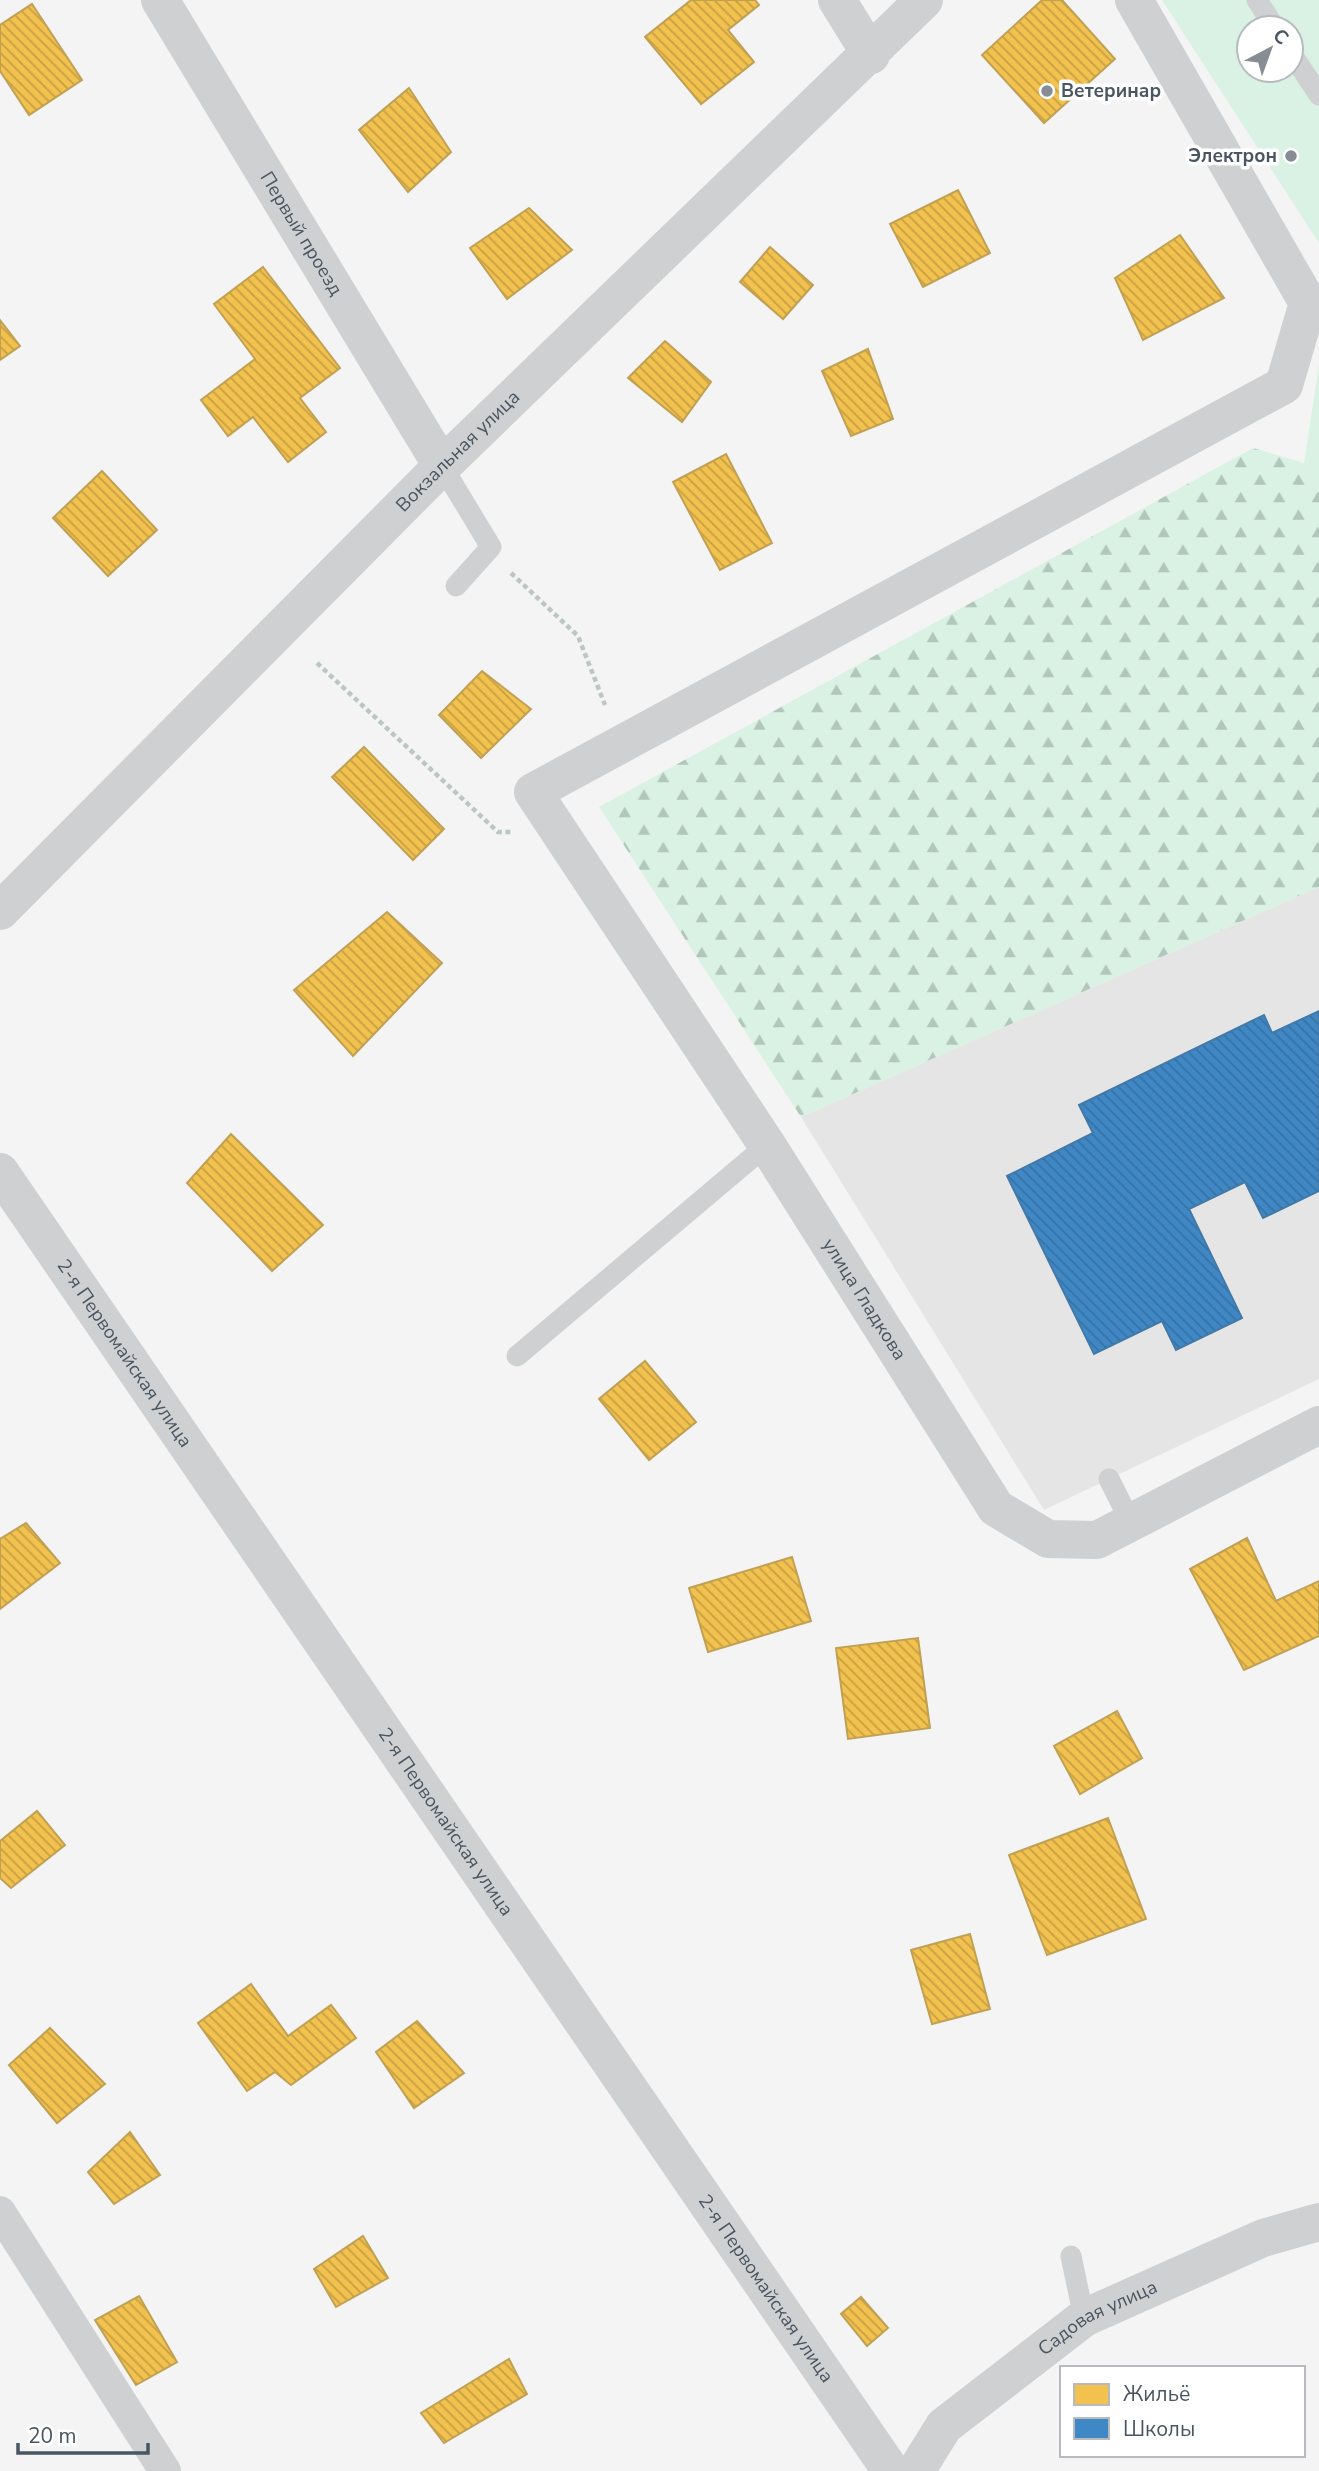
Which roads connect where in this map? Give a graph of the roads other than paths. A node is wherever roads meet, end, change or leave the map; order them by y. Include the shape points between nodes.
1 (160, 0) edge
2 (837, 0) edge
3 (924, 0) edge
4 (1134, 0) edge
5 (871, 55) junction
6 (1305, 74) edge
7 (1319, 95) edge
8 (442, 466) junction
9 (456, 586) dead end
10 (0, 911) edge
11 (767, 1145) junction
12 (0, 1172) edge
13 (517, 1356) dead end
14 (1319, 1425) edge
15 (1109, 1479) dead end
16 (1131, 1522) junction
17 (0, 2212) edge
18 (1319, 2222) edge
19 (1071, 2256) dead end
20 (1084, 2318) junction
21 (165, 2471) edge
22 (891, 2471) edge
23 (916, 2471) edge

1 - 8 street, Первый проезд
2 - 5 street
3 - 5 street, Вокзальная улица
4 - 11 street, улица Гладкова via 1308,303 1284,385 533,792
5 - 8 street, Вокзальная улица
6 - 7 lane
8 - 9 lane via 491,547
8 - 10 street, Вокзальная улица
11 - 13 lane
11 - 16 street, улица Гладкова via 996,1508 1048,1539 1097,1540
12 - 22 street, 2-я Первомайская улица
14 - 16 street, улица Гладкова
15 - 16 lane
17 - 21 street
18 - 20 street, Садовая улица via 1264,2238
19 - 20 lane
20 - 23 street, Садовая улица via 944,2426

